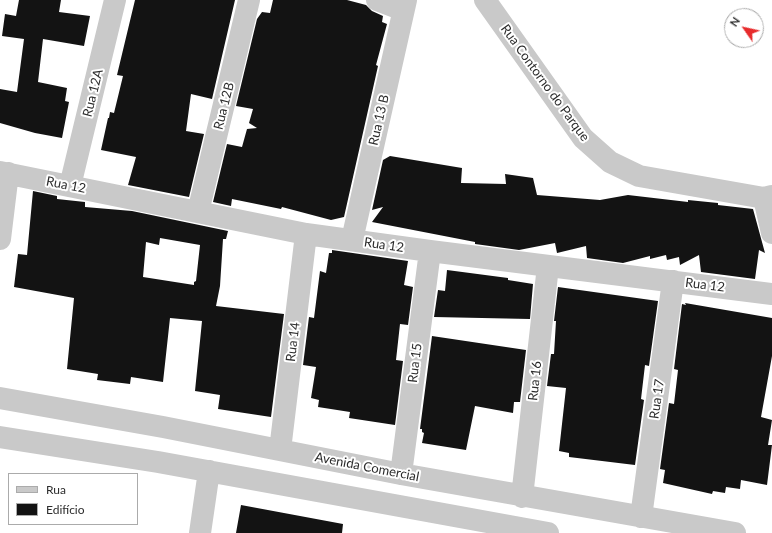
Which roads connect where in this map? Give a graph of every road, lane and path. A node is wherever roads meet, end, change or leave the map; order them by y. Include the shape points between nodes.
1 (115, 0) edge
2 (249, 0) edge
3 (377, 0) edge
4 (485, 0) edge
5 (405, 5) edge
6 (4, 173) edge
7 (70, 186) junction
8 (768, 197) edge
9 (198, 212) junction
10 (772, 233) edge
11 (306, 234) junction
12 (0, 239) edge
13 (352, 240) junction
14 (430, 251) junction
15 (548, 266) junction
16 (673, 281) junction
17 (772, 294) edge
18 (0, 398) edge
19 (163, 427) junction
20 (0, 437) edge
21 (280, 450) junction
22 (158, 462) junction
23 (339, 462) junction
24 (209, 471) junction
25 (401, 474) junction
26 (334, 494) junction
27 (522, 497) junction
28 (641, 517) junction
29 (200, 533) edge
30 (548, 533) edge
31 (735, 533) edge

1 - 7 street, Rua 12A
2 - 9 street, Rua 12B
3 - 5 street
4 - 8 street, Rua Contorno do Parque via 583,138 610,162 639,176
5 - 13 street, Rua 13 B
6 - 7 street, Rua 12
6 - 12 street
7 - 9 street, Rua 12
8 - 10 street
9 - 11 street, Rua 12
11 - 13 street, Rua 12
11 - 21 street, Rua 14
13 - 14 street, Rua 12
14 - 15 street, Rua 12
14 - 25 street, Rua 15
15 - 16 street, Rua 12
15 - 27 street, Rua 16
16 - 17 street, Rua 12
16 - 28 street, Rua 17
18 - 19 street, Avenida Comercial
19 - 21 street, Avenida Comercial
19 - 22 street
20 - 22 street
21 - 23 street, Avenida Comercial
22 - 24 street
23 - 25 street, Avenida Comercial
23 - 26 street
24 - 26 street
24 - 29 street
25 - 27 street, Avenida Comercial
26 - 30 street
27 - 28 street, Avenida Comercial
28 - 31 street, Avenida Comercial

